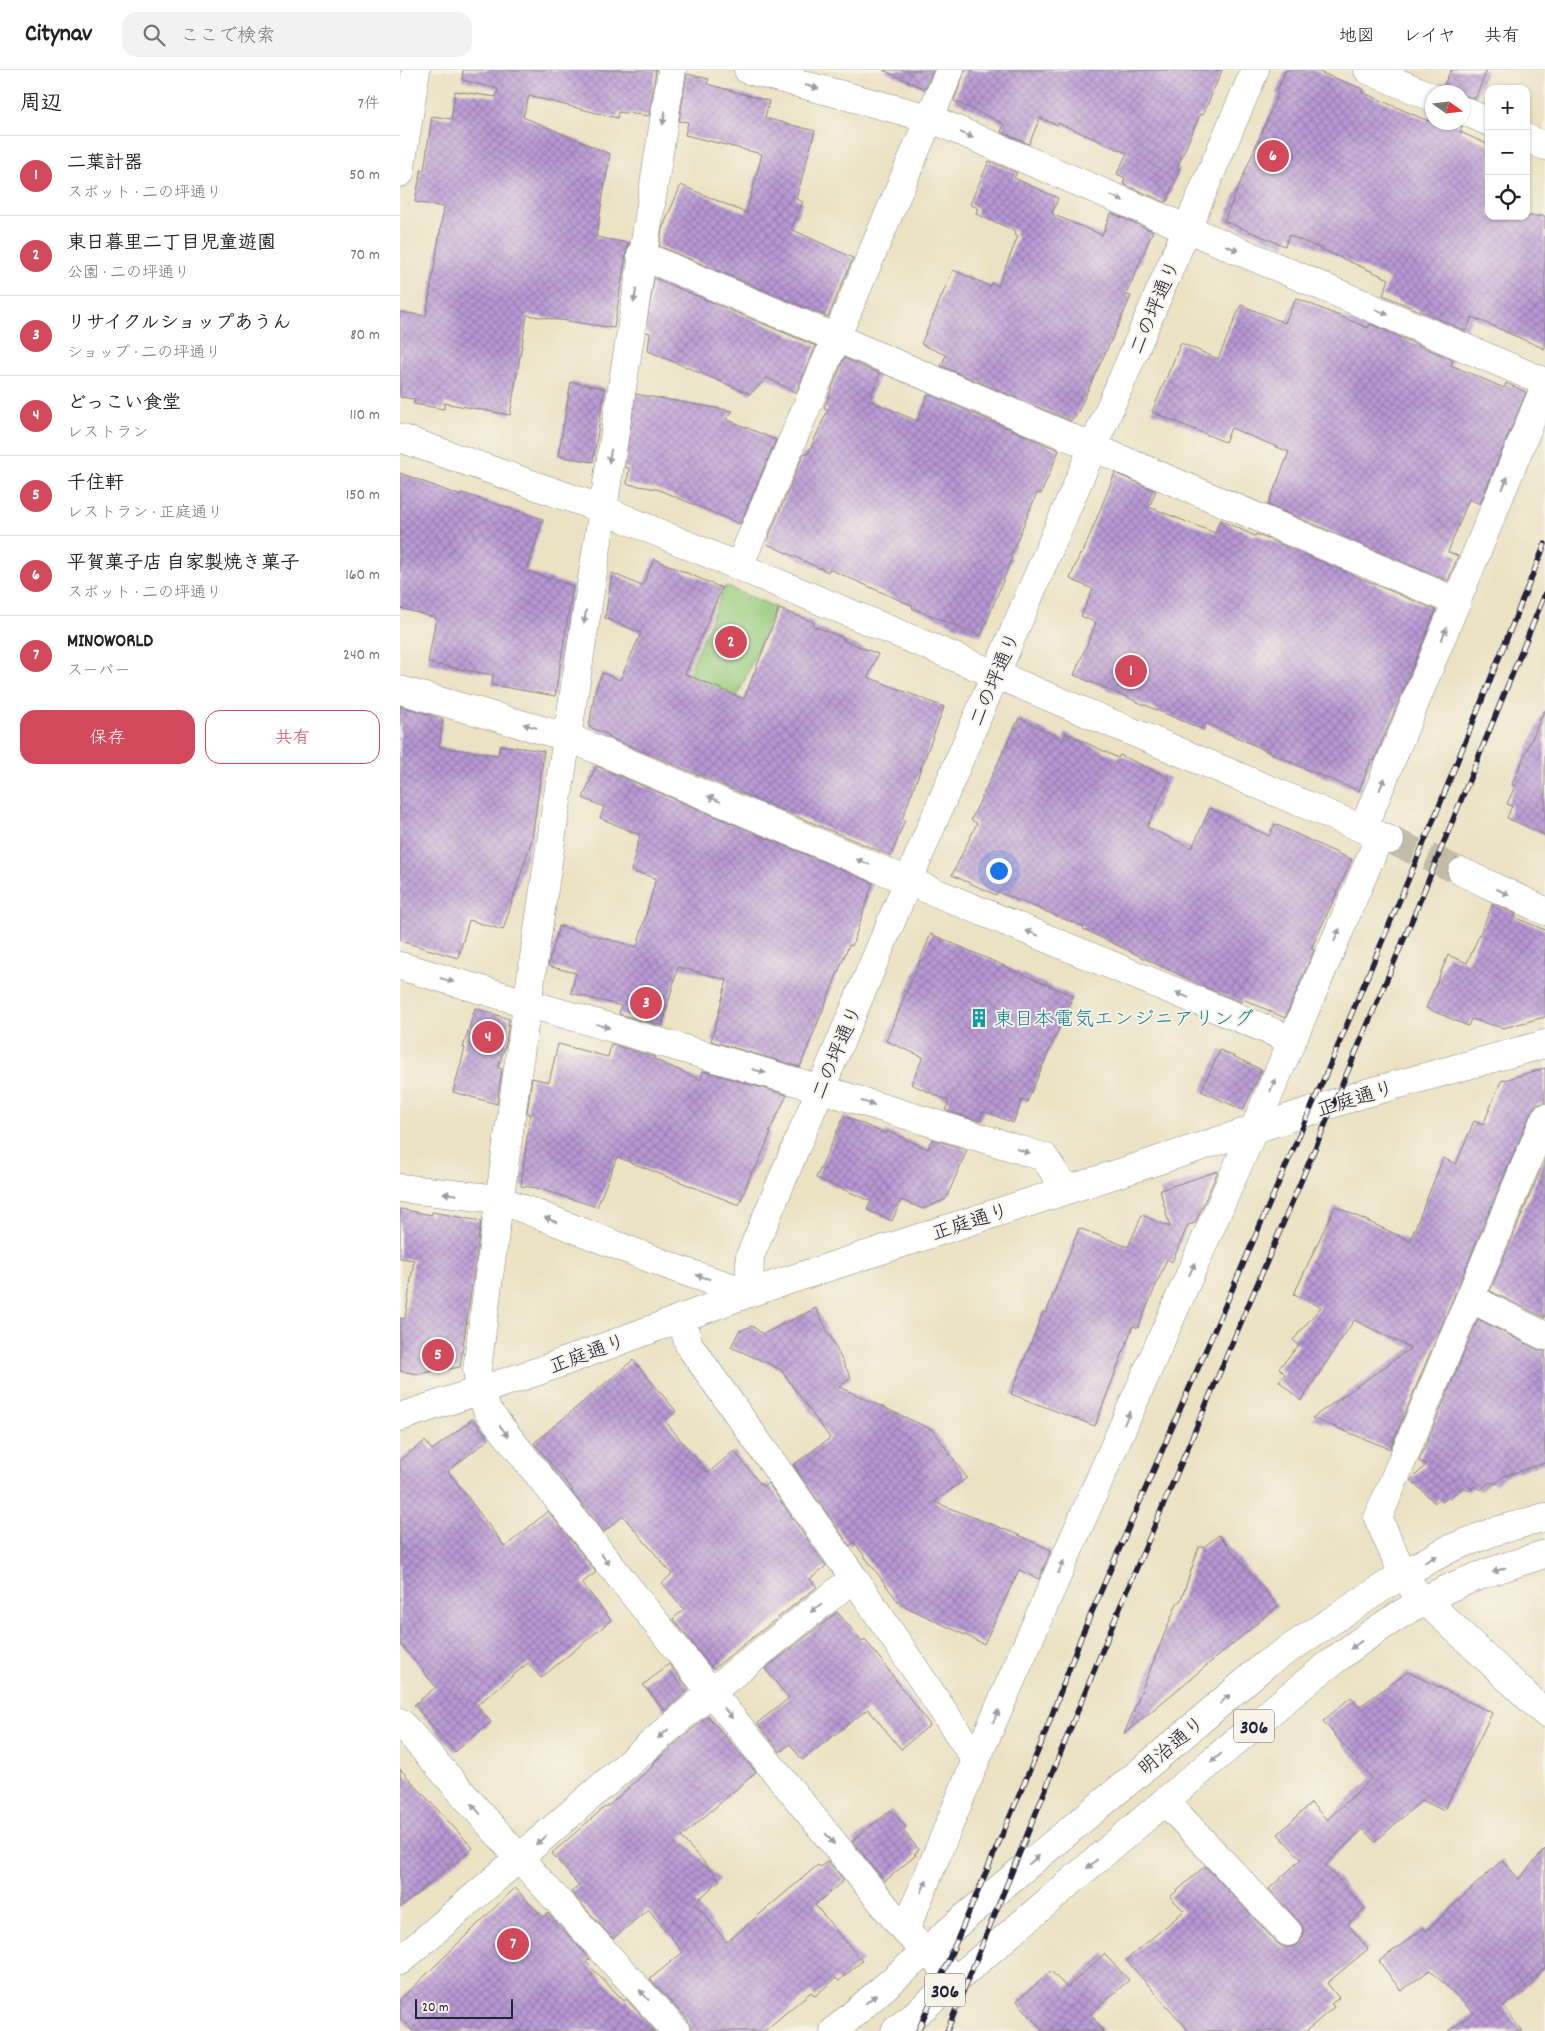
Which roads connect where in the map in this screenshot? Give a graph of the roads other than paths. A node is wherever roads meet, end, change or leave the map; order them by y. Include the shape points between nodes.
1 (416, 70) edge
2 (672, 70) edge
3 (748, 70) edge
4 (950, 70) edge
5 (1256, 70) edge
6 (1368, 70) edge
7 (1425, 94) edge
8 (1470, 114) edge
9 (928, 118) junction
10 (1485, 120) edge
11 (1530, 140) edge
12 (1545, 146) edge
13 (400, 173) edge
14 (1188, 228) junction
15 (641, 255) junction
16 (837, 338) junction
17 (1544, 389) edge
18 (400, 438) edge
19 (1094, 448) junction
20 (602, 508) junction
21 (739, 566) junction
22 (1457, 602) junction
23 (996, 673) junction
24 (400, 690) edge
25 (567, 737) junction
26 (1378, 835) junction
27 (1462, 872) tunnel mouth
28 (908, 881) junction
29 (1545, 911) edge
30 (400, 966) edge
31 (527, 1004) junction
32 (1292, 1040) junction
33 (1545, 1044) edge
34 (821, 1089) junction
35 (1545, 1118) edge
36 (1254, 1129) junction
37 (400, 1188) edge
38 (1066, 1190) junction
39 (498, 1199) junction
40 (749, 1293) junction
41 (1470, 1298) junction
42 (681, 1318) junction
43 (1545, 1336) edge
44 (480, 1390) junction
45 (400, 1417) edge
46 (1545, 1517) edge
47 (1545, 1554) edge
48 (1403, 1574) junction
49 (854, 1578) junction
50 (1424, 1600) junction
51 (711, 1692) junction
52 (1545, 1713) edge
53 (400, 1722) edge
54 (976, 1760) junction
55 (1165, 1801) junction
56 (520, 1859) junction
57 (905, 1931) junction
58 (1288, 1932) dead end
59 (927, 1951) junction
60 (400, 1961) edge
61 (956, 1980) junction
62 (676, 2031) edge
63 (834, 2031) edge
64 (895, 2031) edge

1 - 13 street
2 -> 15 street
3 -> 9 street
4 - 9 street
5 - 14 street, 二の坪通り
6 - 7 street
8 - 10 street
9 -> 14 street
9 - 16 street
11 - 12 street
14 -> 17 street
14 - 19 street, 二の坪通り
15 - 16 street
15 -> 20 street
16 - 19 street
16 - 21 street
22 -> 17 street
18 - 20 street
19 - 22 street
19 - 23 street, 二の坪通り
20 - 21 street
20 -> 25 street
21 - 23 street
26 -> 22 street
23 - 26 street
23 - 28 street, 二の坪通り
25 -> 24 street
28 -> 25 street
25 - 31 street
32 -> 26 street
27 -> 29 street
32 -> 28 street
28 - 34 street, 二の坪通り
30 -> 31 street
31 -> 34 street
31 - 39 street
36 -> 32 street
33 - 36 street, 正庭通り via 1363,1094
34 -> 38 street via 1044,1157
34 - 40 street, 二の坪通り via 750,1256
35 - 41 street
36 - 38 street, 正庭通り
54 -> 36 street
39 -> 37 street
38 - 40 street, 正庭通り
40 -> 39 street via 680,1270
39 - 44 street via 477,1370
40 - 42 street, 正庭通り
41 - 43 street
41 - 48 street via 1378,1518
42 - 44 street, 正庭通り
42 - 49 street via 689,1345
44 - 45 street, 正庭通り
44 -> 51 street via 487,1410
48 -> 46 street, 明治通り / 306 via 1449,1549
47 -> 50 street, 明治通り / 306
48 - 50 street
59 -> 48 street, 明治通り / 306 via 1266,1664
49 -> 51 street
49 - 54 street
50 - 52 street
50 -> 55 street, 明治通り / 306 via 1326,1668
51 -> 56 street
51 -> 57 street
56 -> 53 street
57 -> 54 street
55 - 58 street
55 -> 61 street, 明治通り / 306
56 - 60 street
62 -> 56 street
57 - 59 street
59 - 61 street
63 -> 59 street, 明治通り / 306
61 - 64 street, 明治通り / 306

